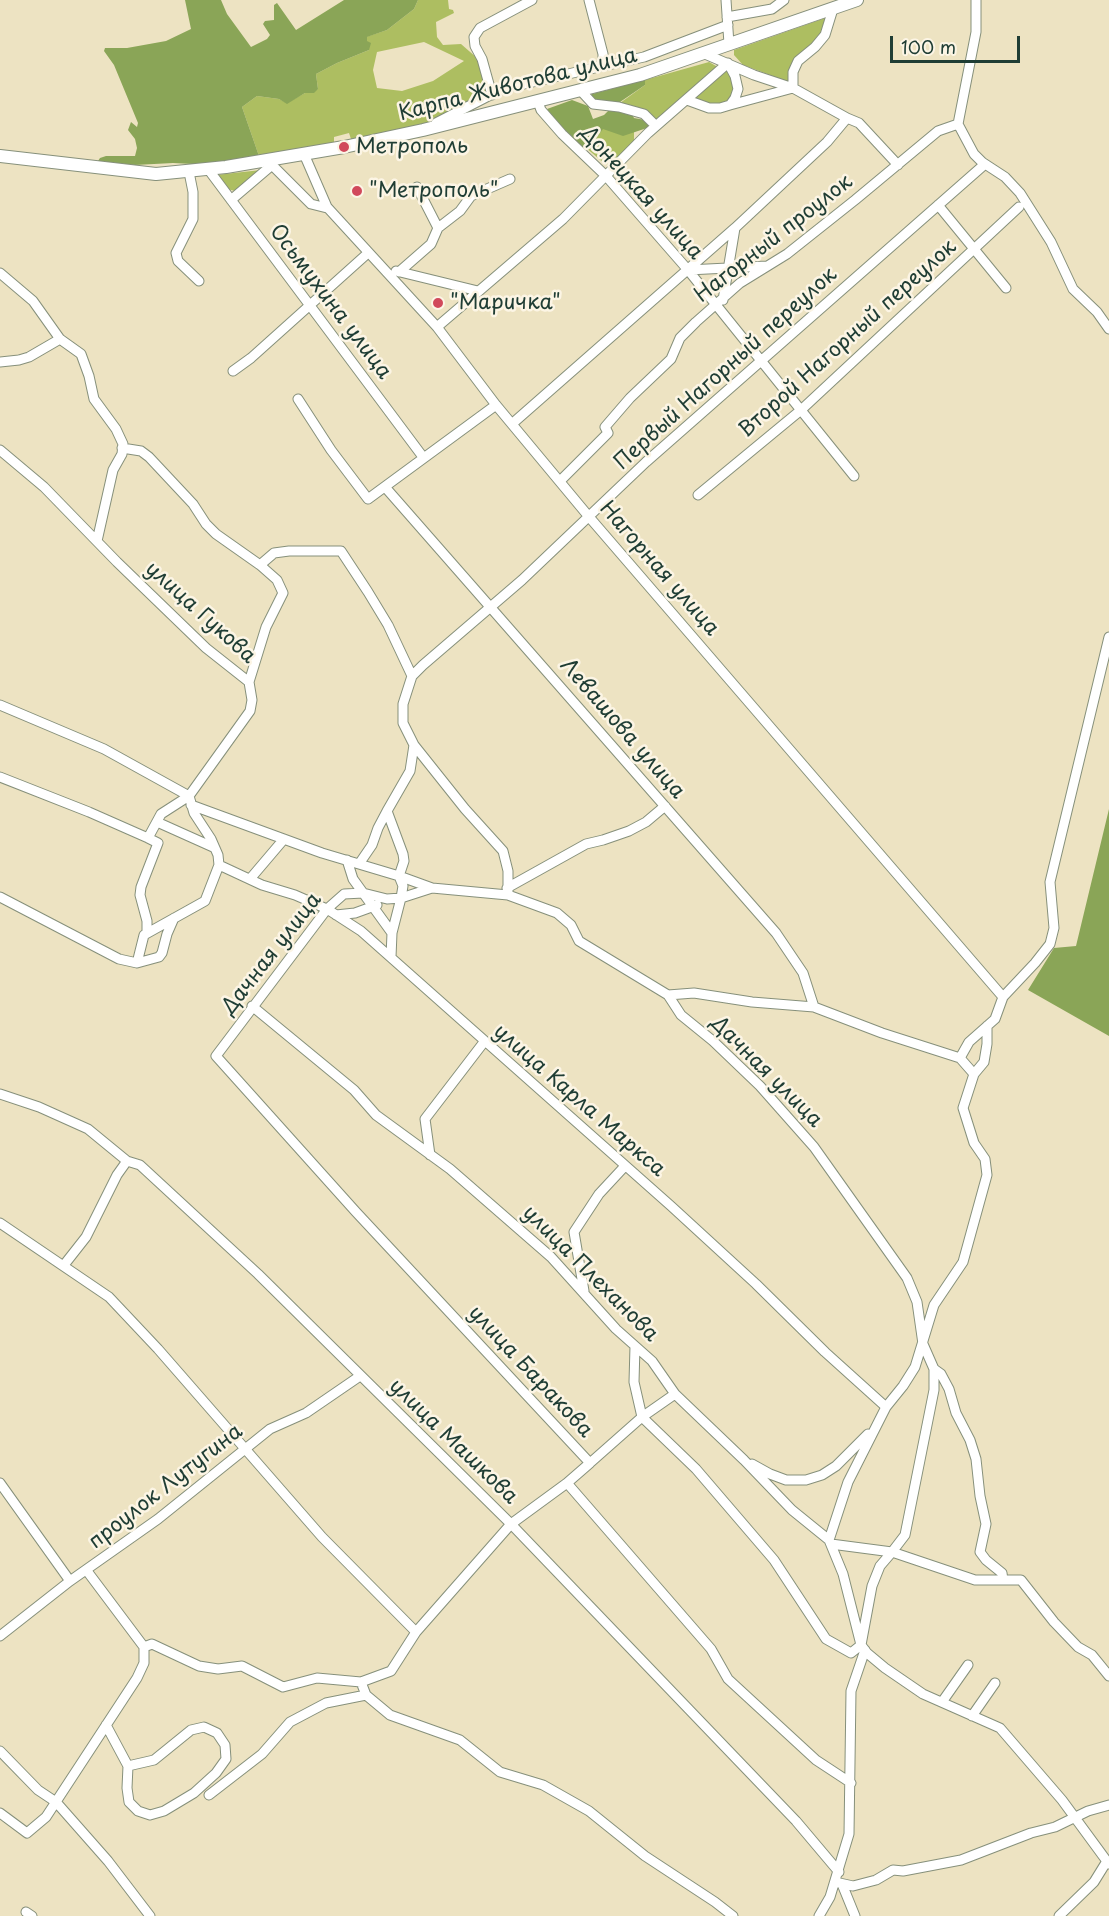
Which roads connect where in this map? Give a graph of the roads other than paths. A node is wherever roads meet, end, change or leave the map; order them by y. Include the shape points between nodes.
1 (532, 0) edge
2 (589, 0) edge
3 (726, 0) edge
4 (784, 0) edge
5 (857, 0) edge
6 (976, 0) edge
7 (839, 5) edge
8 (727, 21) junction
9 (729, 44) junction
10 (705, 54) junction
11 (728, 63) junction
12 (599, 67) junction
13 (793, 88) junction
14 (581, 91) junction
15 (492, 95) junction
16 (687, 100) junction
17 (538, 102) junction
18 (730, 105) junction
19 (847, 118) junction
20 (958, 124) junction
21 (656, 126) junction
22 (423, 130) junction
23 (304, 154) junction
24 (0, 156) edge
25 (269, 163) junction
26 (985, 164) junction
27 (898, 165) junction
28 (208, 169) junction
29 (189, 171) junction
30 (606, 176) junction
31 (510, 179) dead end
32 (417, 187) dead end
33 (231, 200) junction
34 (938, 206) junction
35 (1019, 207) dead end
36 (327, 208) junction
37 (438, 228) junction
38 (735, 228) junction
39 (974, 249) junction
40 (731, 251) junction
41 (368, 253) junction
42 (770, 266) junction
43 (381, 267) junction
44 (747, 267) junction
45 (728, 268) junction
46 (688, 270) junction
47 (399, 272) junction
48 (0, 273) edge
49 (199, 281) dead end
50 (1006, 288) dead end
51 (478, 291) junction
52 (720, 302) junction
53 (309, 306) junction
54 (437, 327) junction
55 (1109, 329) edge
56 (60, 339) junction
57 (0, 362) edge
58 (761, 362) junction
59 (233, 371) dead end
60 (298, 399) dead end
61 (496, 405) junction
62 (801, 410) junction
63 (513, 423) junction
64 (122, 448) junction
65 (0, 450) edge
66 (423, 456) junction
67 (854, 476) dead end
68 (561, 480) junction
69 (385, 487) junction
70 (698, 495) dead end
71 (590, 518) junction
72 (97, 542) junction
73 (260, 565) junction
74 (491, 607) junction
75 (1109, 637) edge
76 (412, 676) junction
77 (249, 682) junction
78 (0, 705) edge
79 (414, 746) junction
80 (0, 777) edge
81 (190, 800) junction
82 (665, 806) junction
83 (387, 811) junction
84 (157, 822) junction
85 (148, 838) junction
86 (284, 839) junction
87 (215, 848) junction
88 (347, 860) junction
89 (219, 865) junction
90 (361, 865) junction
91 (399, 876) junction
92 (250, 879) junction
93 (353, 879) junction
94 (432, 888) junction
95 (508, 892) junction
96 (363, 893) junction
97 (344, 894) junction
98 (0, 897) edge
99 (401, 898) junction
100 (387, 899) junction
101 (374, 907) junction
102 (331, 912) junction
103 (174, 918) junction
104 (147, 933) junction
105 (392, 933) junction
106 (391, 957) junction
107 (137, 963) junction
108 (668, 995) junction
109 (1003, 996) junction
110 (252, 1006) junction
111 (814, 1006) junction
112 (987, 1026) junction
113 (484, 1042) junction
114 (216, 1056) joint
115 (960, 1058) junction
116 (974, 1074) junction
117 (0, 1094) edge
118 (430, 1155) junction
119 (127, 1161) junction
120 (625, 1166) junction
121 (0, 1223) edge
122 (64, 1265) junction
123 (585, 1293) junction
124 (923, 1344) junction
125 (635, 1346) junction
126 (934, 1369) junction
127 (360, 1376) junction
128 (675, 1394) junction
129 (886, 1407) junction
130 (642, 1417) junction
131 (874, 1428) junction
132 (245, 1449) junction
133 (743, 1459) junction
134 (590, 1463) junction
135 (0, 1483) edge
136 (567, 1483) junction
137 (511, 1524) junction
138 (830, 1542) junction
139 (892, 1552) junction
140 (87, 1571) junction
141 (1003, 1580) junction
142 (70, 1581) junction
143 (416, 1632) junction
144 (0, 1636) edge
145 (144, 1647) junction
146 (863, 1647) junction
147 (968, 1665) dead end
148 (1109, 1676) edge
149 (361, 1682) junction
150 (995, 1683) dead end
151 (366, 1695) junction
152 (942, 1702) junction
153 (972, 1716) junction
154 (106, 1725) junction
155 (0, 1751) edge
156 (128, 1766) junction
157 (851, 1783) junction
158 (209, 1795) dead end
159 (56, 1802) junction
160 (1109, 1805) edge
161 (0, 1813) edge
162 (1075, 1818) junction
163 (1108, 1862) edge
164 (839, 1879) junction
165 (150, 1916) edge
166 (733, 1916) edge
167 (819, 1916) edge
168 (855, 1916) edge
169 (1059, 1916) edge

1 - 15 street via 480,28 474,37
2 - 12 street via 603,54
3 - 8 street
4 - 8 street via 772,9
5 - 7 main road, Карпа Животова улица
6 - 20 street via 975,32
7 - 9 main road, Карпа Животова улица
7 - 13 street via 825,34 798,61
8 - 9 street
8 - 12 street via 644,57
9 - 10 main road, Карпа Животова улица
10 - 11 street
10 - 14 main road, Карпа Животова улица
11 - 13 street
11 - 16 street
11 - 18 street via 738,89
12 - 15 street via 502,89
13 - 18 street
13 - 19 street
14 - 17 main road, Карпа Животова улица
14 - 21 street via 593,104 619,106 644,114
15 - 22 street
16 - 18 street via 709,108
16 - 21 street
17 - 22 main road, Карпа Животова улица
17 - 30 street, Донецкая улица via 562,134
19 - 27 street via 859,123
19 - 38 street via 828,142
20 - 26 street via 974,154
20 - 27 street, Нагорный проулок via 938,131
21 - 30 street
22 - 23 main road, Карпа Животова улица
23 - 25 main road, Карпа Животова улица
23 - 36 street, Нагорная улица
24 - 29 main road, Карпа Животова улица via 156,174
25 - 28 main road, Карпа Животова улица
25 - 33 street
25 - 36 street via 312,204
26 - 34 street, Первый Нагорный переулок
26 - 55 street via 1020,193 1051,242 1073,289
27 - 42 street, Нагорный проулок
28 - 29 main road, Карпа Животова улица
28 - 33 street, Осьмухина улица
29 - 49 street via 193,219 176,253 178,261
30 - 46 street, Донецкая улица
30 - 51 street via 563,219
31 - 37 street via 471,196 460,211
32 - 37 street
33 - 53 street, Осьмухина улица
34 - 39 street
34 - 58 street, Первый Нагорный переулок
35 - 39 street, Второй Нагорный переулок
36 - 41 street, Нагорная улица
37 - 47 street via 430,244
38 - 40 street
38 - 46 street
39 - 50 street
39 - 62 street, Второй Нагорный переулок
40 - 44 street
40 - 45 street
41 - 43 street, Нагорная улица
41 - 53 street
42 - 44 street
42 - 52 street, Нагорный проулок via 740,283
43 - 47 street
43 - 54 street, Нагорная улица
44 - 45 street
45 - 46 street
45 - 52 street
46 - 52 street, Донецкая улица
46 - 63 street
47 - 51 street
48 - 56 street via 33,301
51 - 54 street
52 - 58 street, Донецкая улица
52 - 68 street, Нагорный проулок via 680,338 671,359 630,398 605,427 608,433
53 - 59 street
53 - 66 street, Осьмухина улица
54 - 61 street, Нагорная улица
56 - 57 street via 29,357
56 - 64 street via 81,354 94,399 116,429
58 - 62 street, Донецкая улица
58 - 71 street, Первый Нагорный переулок via 646,462
60 - 69 street via 368,499
61 - 63 street, Нагорная улица
61 - 66 street
62 - 67 street, Донецкая улица
62 - 70 street, Второй Нагорный переулок
63 - 68 street, Нагорная улица
64 - 72 street via 113,470
64 - 73 street via 149,458 216,534
65 - 72 street, улица Гукова via 44,487
66 - 69 street
68 - 71 street, Нагорная улица
69 - 74 street, Левашова улица
71 - 74 street, Первый Нагорный переулок
71 - 109 street, Нагорная улица
72 - 77 street, улица Гукова via 206,648
73 - 76 street via 274,553 341,551 388,626
73 - 77 street via 277,580 283,593 266,627
74 - 76 street, Первый Нагорный переулок
74 - 82 street, Левашова улица
75 - 109 street via 1050,882 1054,928 1050,944
76 - 79 street via 403,704 403,723
77 - 81 street, улица Гукова via 250,711
78 - 81 street via 104,749
79 - 83 street via 410,771
79 - 95 street via 503,850
80 - 85 street
81 - 84 street via 170,807
81 - 86 street
81 - 87 street
82 - 95 street via 646,822 586,844
82 - 111 street, Левашова улица via 776,933 803,973
83 - 90 street
83 - 91 street via 403,854
84 - 85 street
84 - 87 street
85 - 104 street via 158,843 140,895
86 - 88 street
86 - 92 street
87 - 89 street
88 - 90 street
88 - 93 street
89 - 92 street, улица Карла Маркса
89 - 103 street via 205,901
90 - 91 street
90 - 93 street
91 - 94 street
91 - 99 street via 403,886
92 - 102 street, улица Карла Маркса
93 - 96 street
93 - 97 street
94 - 95 street, Дачная улица
94 - 99 street, Дачная улица
95 - 108 street, Дачная улица via 557,913 571,925 579,941
96 - 97 street, Дачная улица
96 - 100 street, Дачная улица
96 - 101 street
97 - 102 street, Дачная улица
98 - 107 street via 119,959
99 - 100 street, Дачная улица
99 - 105 street
100 - 101 street
101 - 102 street
101 - 105 street
102 - 106 street, улица Карла Маркса
102 - 110 street, Дачная улица
103 - 104 street
103 - 107 street via 159,957
104 - 107 street
105 - 106 street
106 - 113 street, улица Карла Маркса
108 - 111 street via 694,993
108 - 124 street, Дачная улица via 681,1015 760,1086 814,1147 907,1278 917,1302
109 - 112 street via 995,1019
110 - 114 street, Дачная улица
110 - 118 street, улица Плеханова via 354,1090 376,1115
111 - 115 street
112 - 115 street via 969,1042
112 - 116 street via 984,1062
113 - 118 street via 425,1119
113 - 120 street, улица Карла Маркса
114 - 134 street, улица Баракова
115 - 116 street
116 - 124 street via 963,1108 974,1143 985,1159 987,1174 963,1262 934,1305
117 - 119 street, улица Машкова via 88,1130
118 - 123 street, улица Плеханова via 500,1211
119 - 122 street via 86,1237
119 - 127 street, улица Машкова via 140,1165 258,1274
120 - 123 street via 599,1194 574,1232
120 - 129 street, улица Карла Маркса
121 - 122 street
122 - 132 street via 109,1297
123 - 125 street, улица Плеханова
124 - 126 street
124 - 129 street via 915,1367
125 - 128 street, улица Плеханова via 652,1361
125 - 130 street via 634,1382
126 - 139 street via 934,1390 906,1536
126 - 141 street via 949,1389 975,1459 986,1524 980,1552 1002,1573
127 - 132 street, проулок Лутугина
127 - 137 street, улица Машкова
128 - 130 street
128 - 133 street, улица Плеханова
129 - 131 street
130 - 134 street
130 - 146 street via 696,1469 774,1560 826,1639 851,1653
131 - 133 street via 836,1466 806,1480 786,1480
131 - 138 street via 848,1482
132 - 140 street, проулок Лутугина
132 - 143 street via 321,1537
133 - 138 street, улица Плеханова via 792,1510
134 - 136 street, улица Баракова
135 - 142 street
136 - 137 street, улица Баракова
136 - 157 street via 711,1649 728,1679 816,1760
137 - 143 street, улица Баракова
137 - 164 street, улица Машкова via 796,1821
138 - 139 street
138 - 146 street
139 - 141 street via 975,1580
139 - 146 street via 880,1566 872,1586
140 - 142 street, проулок Лутугина
140 - 145 street
141 - 148 street via 1021,1580 1054,1622 1078,1647 1092,1655
142 - 144 street, проулок Лутугина
143 - 149 street, улица Баракова via 391,1671
145 - 149 street via 152,1644 199,1666 242,1666 283,1687 317,1678
145 - 154 street via 144,1663 137,1678
146 - 152 street via 885,1668
146 - 157 street via 851,1691
147 - 152 street
149 - 151 street
150 - 153 street
151 - 158 street via 326,1703 290,1722 262,1754
151 - 166 street via 390,1715 460,1740 500,1772 543,1785 590,1811 645,1856
152 - 153 street
153 - 162 street via 1000,1728 1030,1770
154 - 156 street
154 - 159 street
155 - 159 street via 38,1790
156 - 156 street via 154,1760 191,1730 204,1727 217,1733 225,1745 226,1758 216,1773 194,1793 165,1811 150,1815 129,1802
157 - 164 street via 849,1834
159 - 161 street via 27,1833
159 - 165 street
160 - 162 street
162 - 163 street
162 - 164 street via 961,1860 893,1870 853,1886
163 - 169 street via 1094,1882
164 - 167 street
164 - 168 street, улица Машкова

